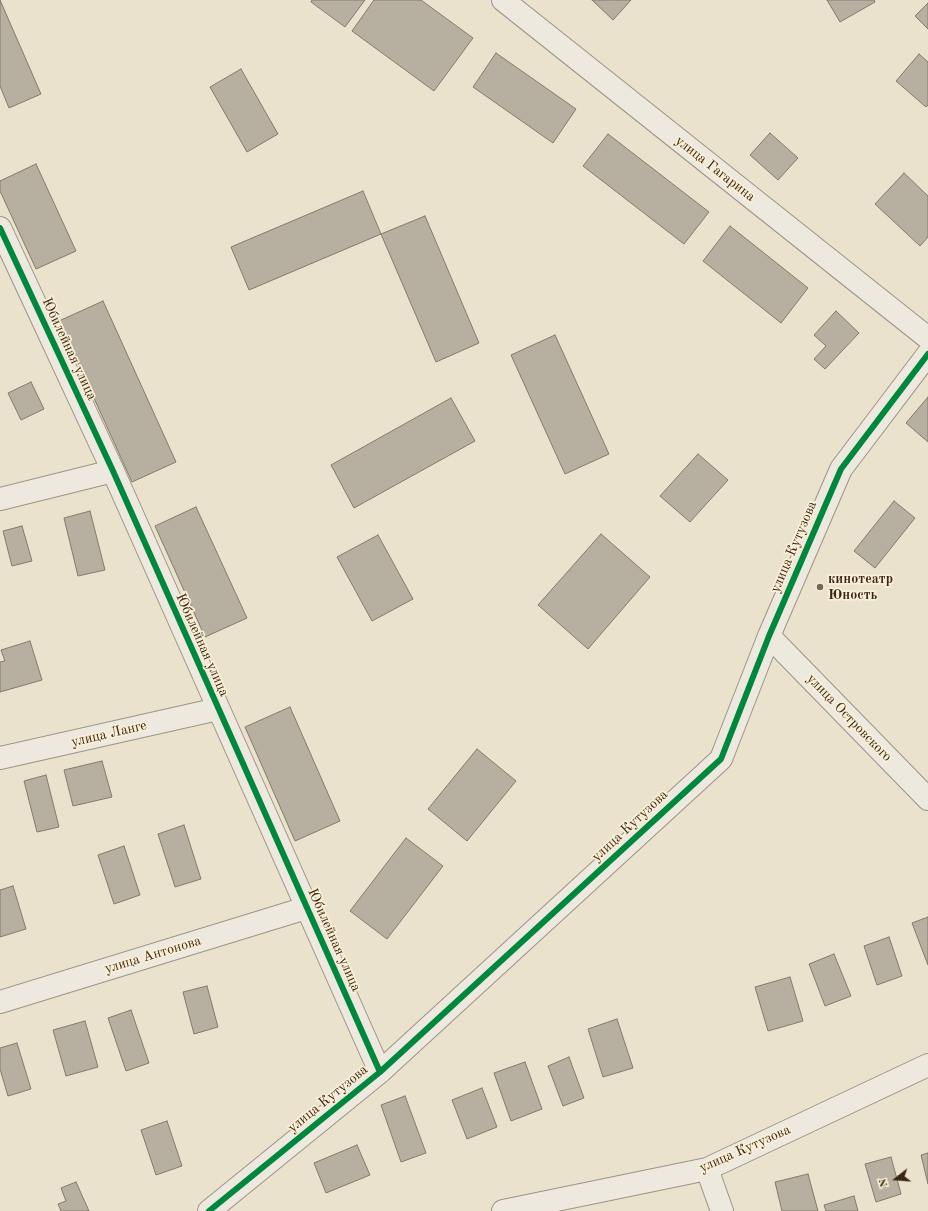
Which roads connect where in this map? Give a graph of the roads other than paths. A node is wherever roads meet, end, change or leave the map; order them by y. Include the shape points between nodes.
1 (503, 0) edge
2 (0, 228) edge
3 (928, 338) edge
4 (928, 354) edge
5 (113, 471) junction
6 (0, 499) edge
7 (769, 636) junction
8 (218, 709) junction
9 (0, 758) edge
10 (928, 799) edge
11 (306, 908) junction
12 (0, 1002) edge
13 (928, 1064) edge
14 (380, 1072) junction
15 (707, 1169) junction
16 (209, 1211) edge
17 (503, 1211) edge
18 (722, 1211) edge

1 - 3 street, улица Гагарина
2 - 5 street, Юбилейная улица
4 - 7 street, улица Кутузова via 841,469
5 - 6 street
5 - 8 street, Юбилейная улица
7 - 10 street, улица Островского
7 - 14 street, улица Кутузова via 721,759
8 - 9 street, улица Ланге
8 - 11 street, Юбилейная улица
11 - 12 street, улица Антонова
11 - 14 street, Юбилейная улица
13 - 15 street, улица Кутузова
14 - 16 street, улица Кутузова
15 - 17 street, улица Кутузова
15 - 18 street

